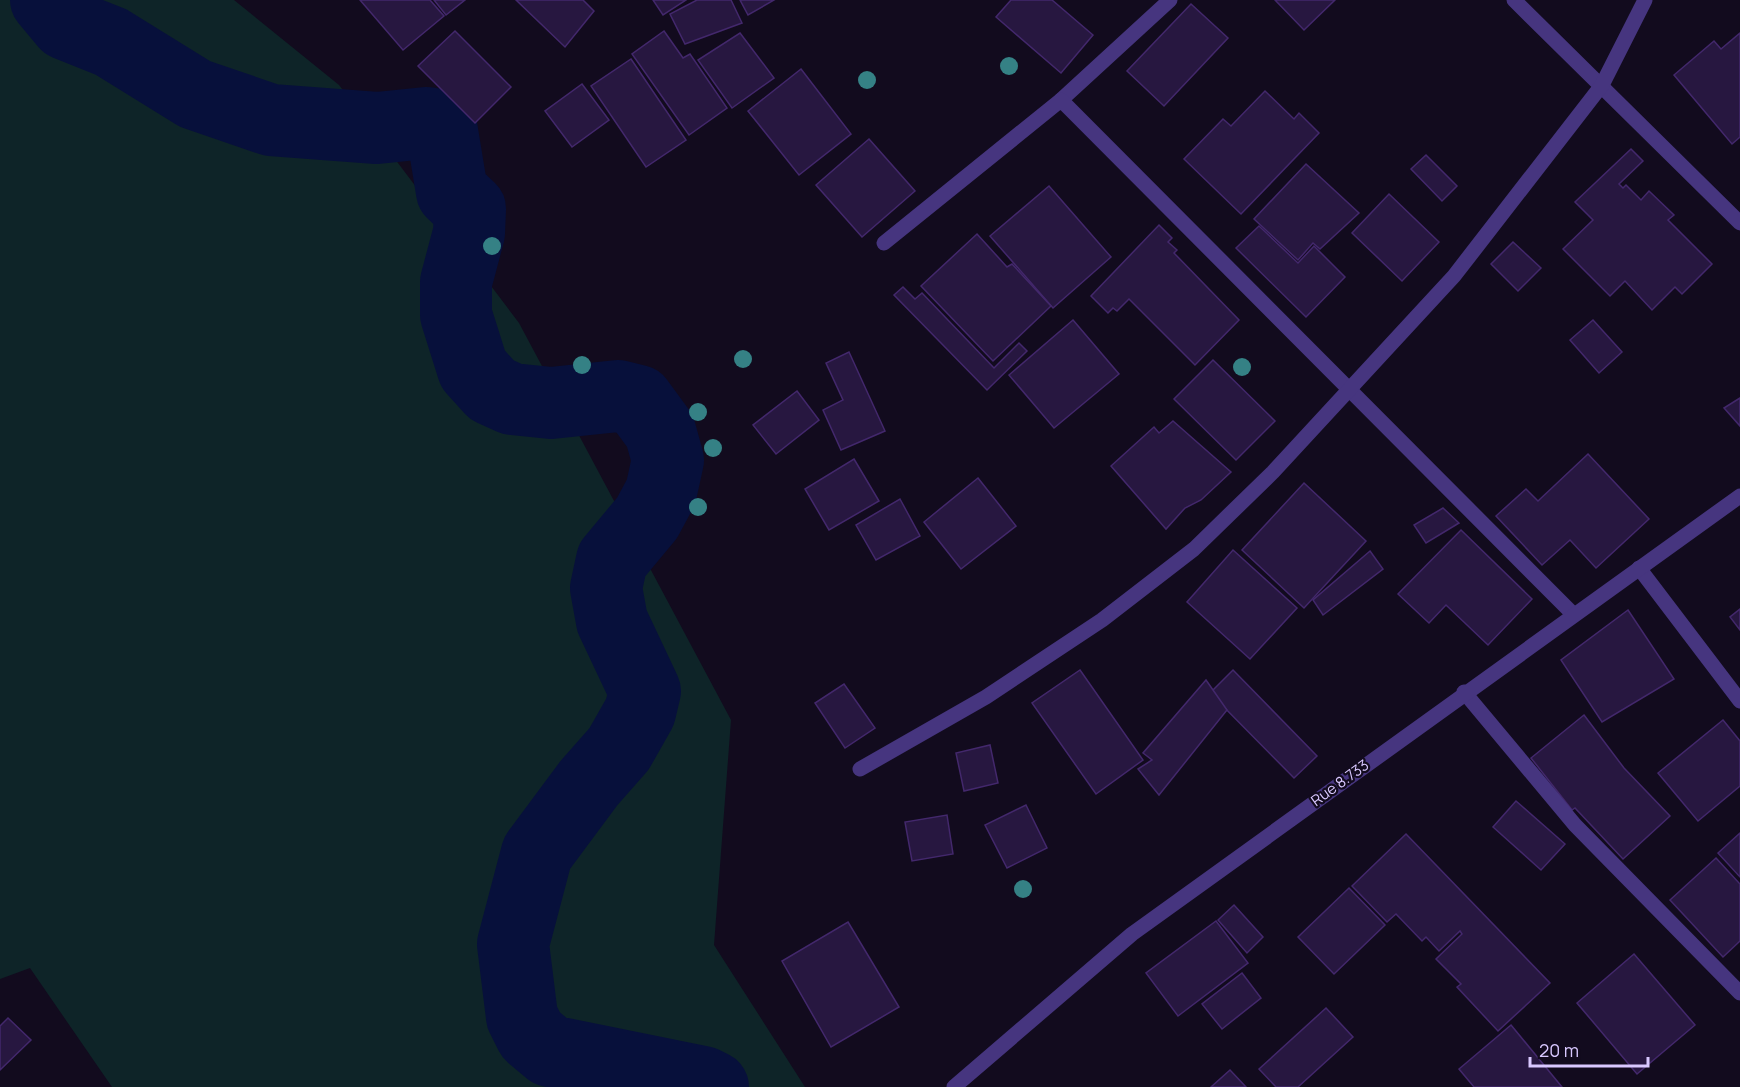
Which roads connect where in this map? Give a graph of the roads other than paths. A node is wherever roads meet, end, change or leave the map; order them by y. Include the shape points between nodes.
1 (1170, 0) edge
2 (1514, 0) edge
3 (1645, 0) edge
4 (1602, 85) junction
5 (1061, 100) junction
6 (1740, 223) edge
7 (884, 243) dead end
8 (1350, 388) junction
9 (1740, 496) edge
10 (1639, 568) junction
11 (1573, 614) junction
12 (1464, 692) junction
13 (1740, 701) edge
14 (860, 769) dead end
15 (1740, 993) edge
16 (954, 1087) edge

1 - 5 street
2 - 4 street
3 - 4 street
4 - 6 street
4 - 8 street via 1454,276
5 - 7 street
5 - 8 street
8 - 11 street
8 - 14 street via 1194,549 1102,620 987,697
9 - 10 street, Rue 8.733
10 - 11 street, Rue 8.733
10 - 13 street
11 - 12 street, Rue 8.733
12 - 15 street via 1575,825
12 - 16 street, Rue 8.733 via 1132,934

